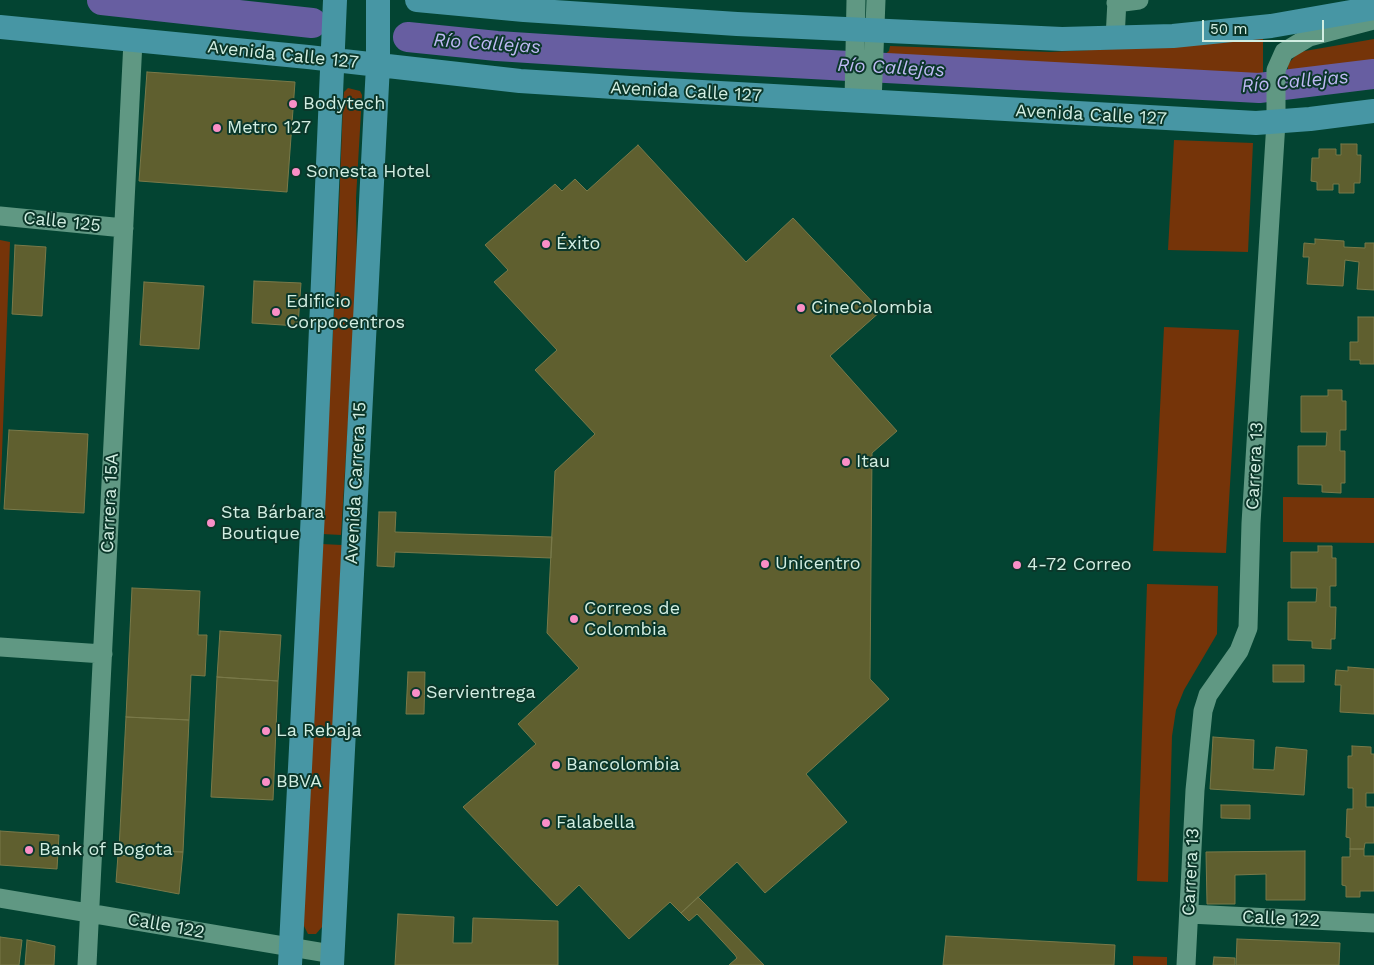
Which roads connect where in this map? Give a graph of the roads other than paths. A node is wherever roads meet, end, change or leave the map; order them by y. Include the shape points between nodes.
1 (335, 0) edge
2 (378, 0) edge
3 (417, 0) edge
4 (856, 0) edge
5 (876, 0) edge
6 (1139, 0) edge
7 (1116, 1) edge
8 (613, 8) edge
9 (1374, 8) edge
10 (1374, 20) edge
11 (0, 27) edge
12 (864, 38) junction
13 (1115, 39) junction
14 (133, 41) junction
15 (333, 60) junction
16 (378, 65) junction
17 (863, 91) junction
18 (1374, 111) edge
19 (1276, 117) junction
20 (0, 216) edge
21 (124, 228) junction
22 (0, 647) edge
23 (103, 654) junction
24 (0, 898) edge
25 (90, 913) junction
26 (1189, 914) junction
27 (1374, 923) edge
28 (291, 956) edge
29 (332, 959) edge
30 (87, 965) edge
31 (1186, 965) edge

1 - 15 main road
2 - 16 main road, Avenida Carrera 15
3 - 8 main road
4 - 12 street
5 - 12 street
6 - 7 street
7 - 13 street
8 - 12 main road
9 - 13 main road via 1271,26
10 - 19 street, Carrera 13 via 1320,33 1296,43 1281,58 1276,78
11 - 14 main road, Avenida Calle 127
12 - 13 main road
12 - 17 street
14 - 15 main road, Avenida Calle 127
14 - 21 street, Carrera 15A
15 - 16 main road, Avenida Calle 127
15 - 28 main road
16 - 17 main road, Avenida Calle 127 via 520,81
16 - 29 main road, Avenida Carrera 15
17 - 19 main road, Avenida Calle 127
18 - 19 main road, Avenida Calle 127
19 - 26 street, Carrera 13 via 1248,628 1240,651 1208,695 1203,711 1195,790
20 - 21 street, Calle 125
21 - 23 street, Carrera 15A
22 - 23 street
23 - 25 street, Carrera 15A
24 - 25 street, Calle 122
25 - 28 street, Calle 122
25 - 30 street, Carrera 15A
26 - 27 street, Calle 122
26 - 31 street, Carrera 13
28 - 29 street, Calle 122

